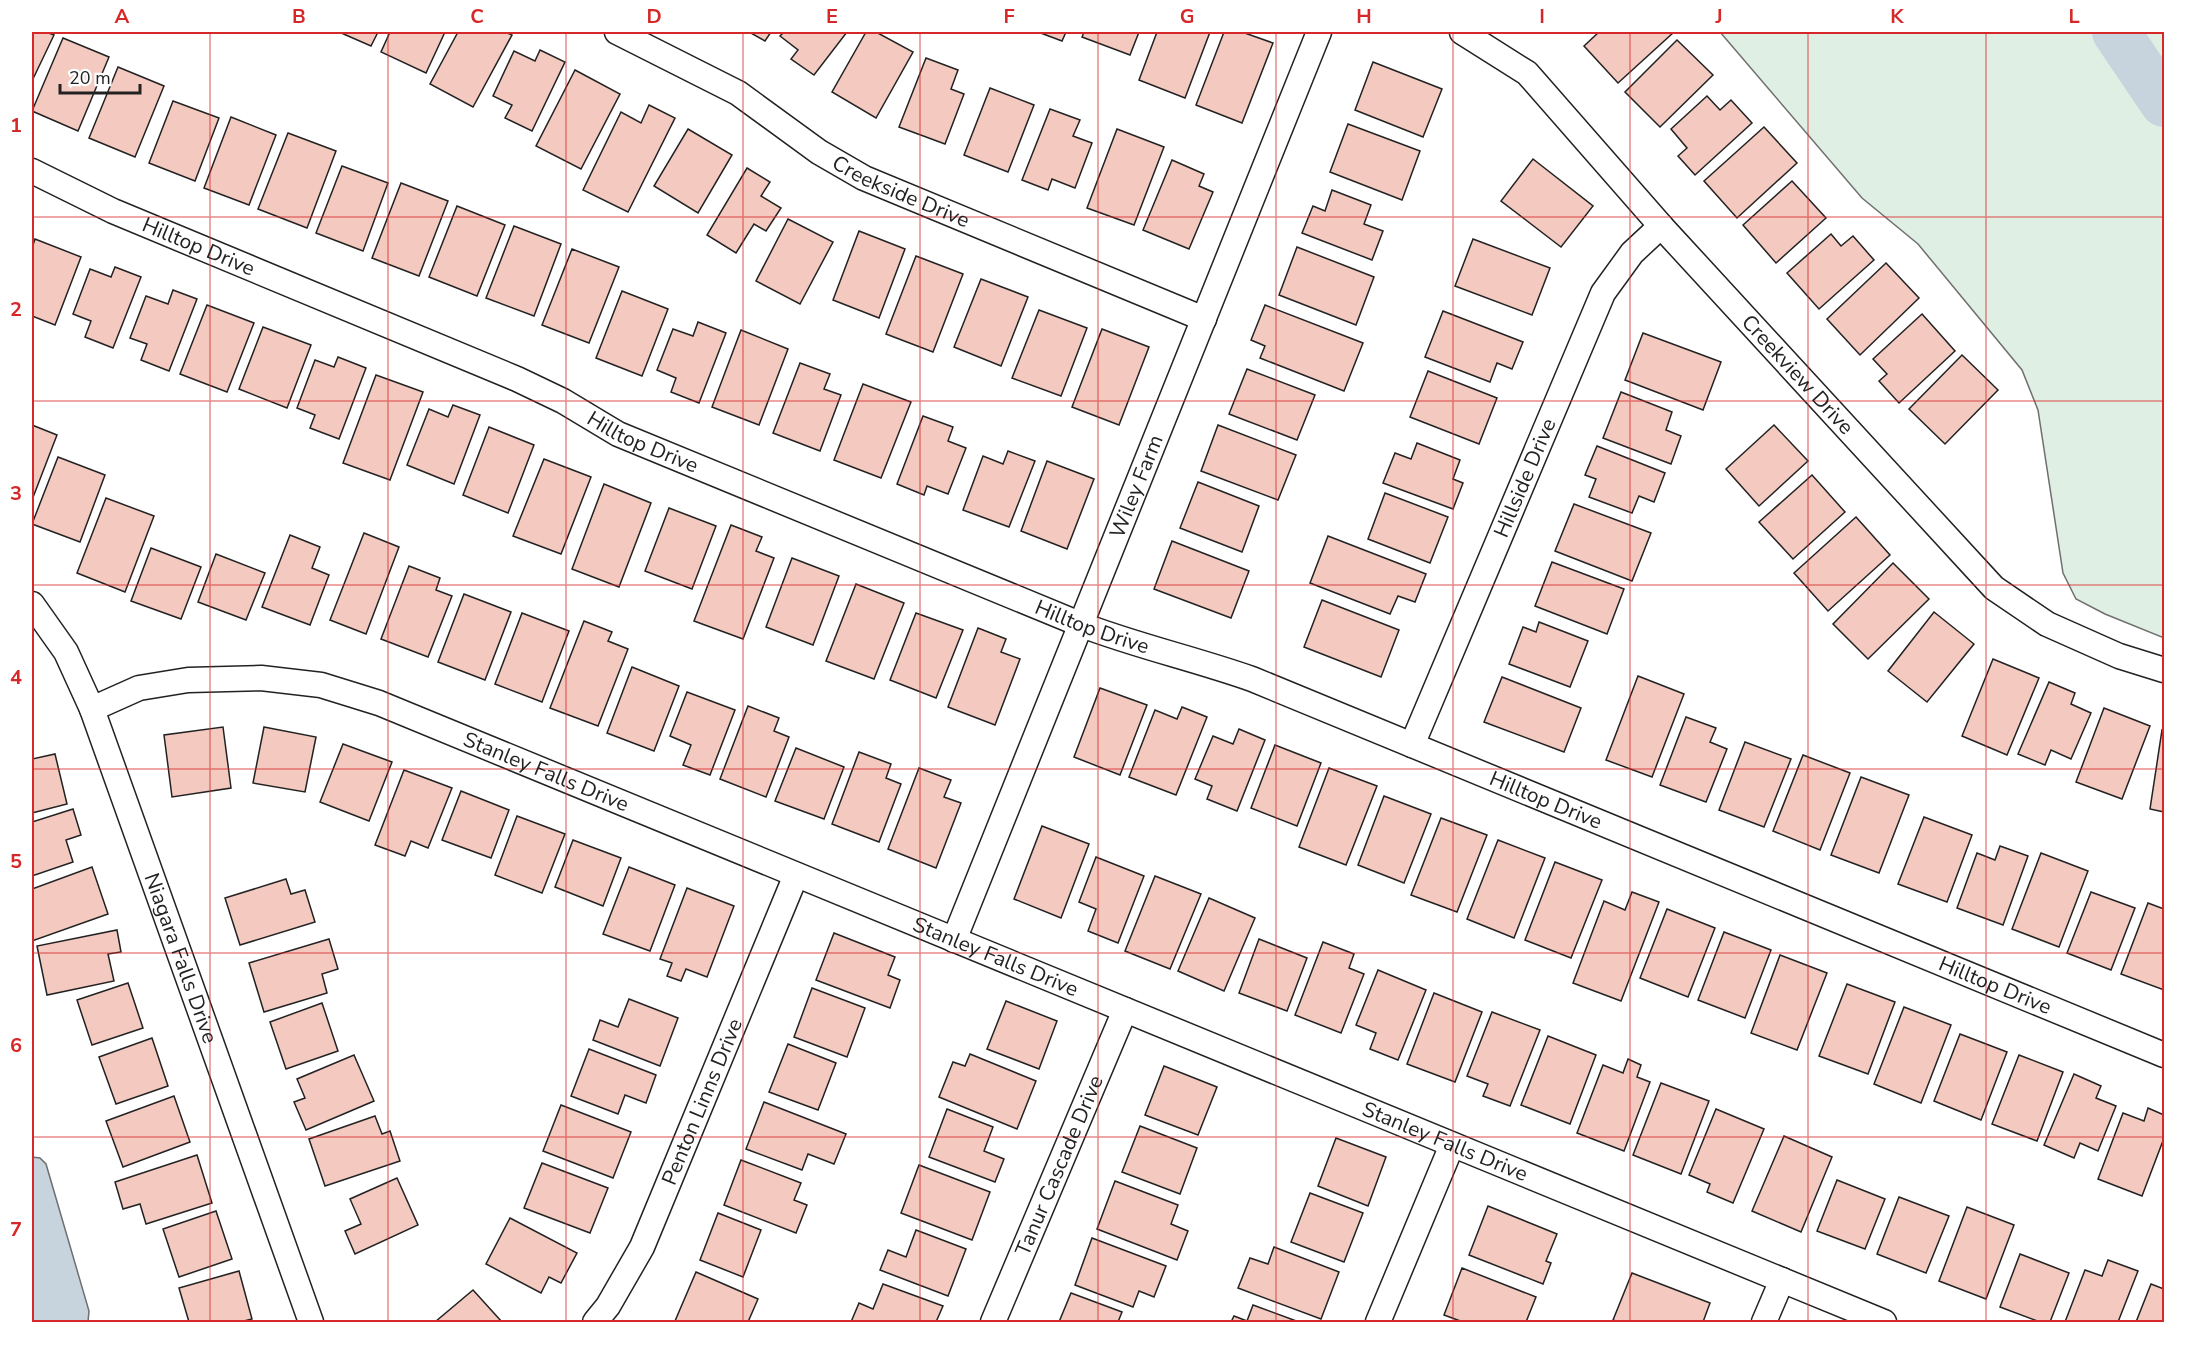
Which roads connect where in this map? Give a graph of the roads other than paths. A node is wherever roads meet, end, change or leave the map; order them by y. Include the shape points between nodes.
1 (617, 32) edge
2 (1319, 32) edge
3 (1462, 32) edge
4 (32, 171) edge
5 (1661, 226) junction
6 (1204, 319) junction
7 (32, 604) edge
8 (1082, 625) junction
9 (2164, 670) edge
10 (92, 710) junction
11 (1412, 745) junction
12 (796, 875) junction
13 (954, 940) junction
14 (1125, 1010) junction
15 (2164, 1056) edge
16 (1452, 1145) junction
17 (1782, 1280) junction
18 (311, 1323) edge
19 (595, 1323) edge
20 (993, 1323) edge
21 (1378, 1323) edge
22 (1764, 1323) edge
23 (1884, 1323) edge

1 - 6 street, Creekside Drive via 738,93 819,152 864,178
2 - 6 street, Wiley Farm
3 - 5 street, Creekview Drive via 1527,74
4 - 8 street, Hilltop Drive via 112,211 517,379 618,434
5 - 9 street, Creekview Drive via 1994,588 2047,624 2119,656
5 - 11 street, Hillside Drive via 1632,253 1603,293
6 - 8 street, Wiley Farm
7 - 10 street, Niagara Falls Drive via 66,652
8 - 11 street, Hilltop Drive via 1252,678
8 - 13 street, Wiley Farm
10 - 12 street, Stanley Falls Drive via 139,688 188,680 261,678 321,685 379,703
10 - 18 street, Niagara Falls Drive
11 - 15 street, Hilltop Drive
12 - 13 street, Stanley Falls Drive
12 - 19 street, Penton Linns Drive via 642,1247
13 - 14 street, Stanley Falls Drive
14 - 16 street, Stanley Falls Drive
14 - 20 street, Tanur Cascade Drive
16 - 17 street, Stanley Falls Drive
16 - 21 street
17 - 22 street
17 - 23 street, Stanley Falls Drive

